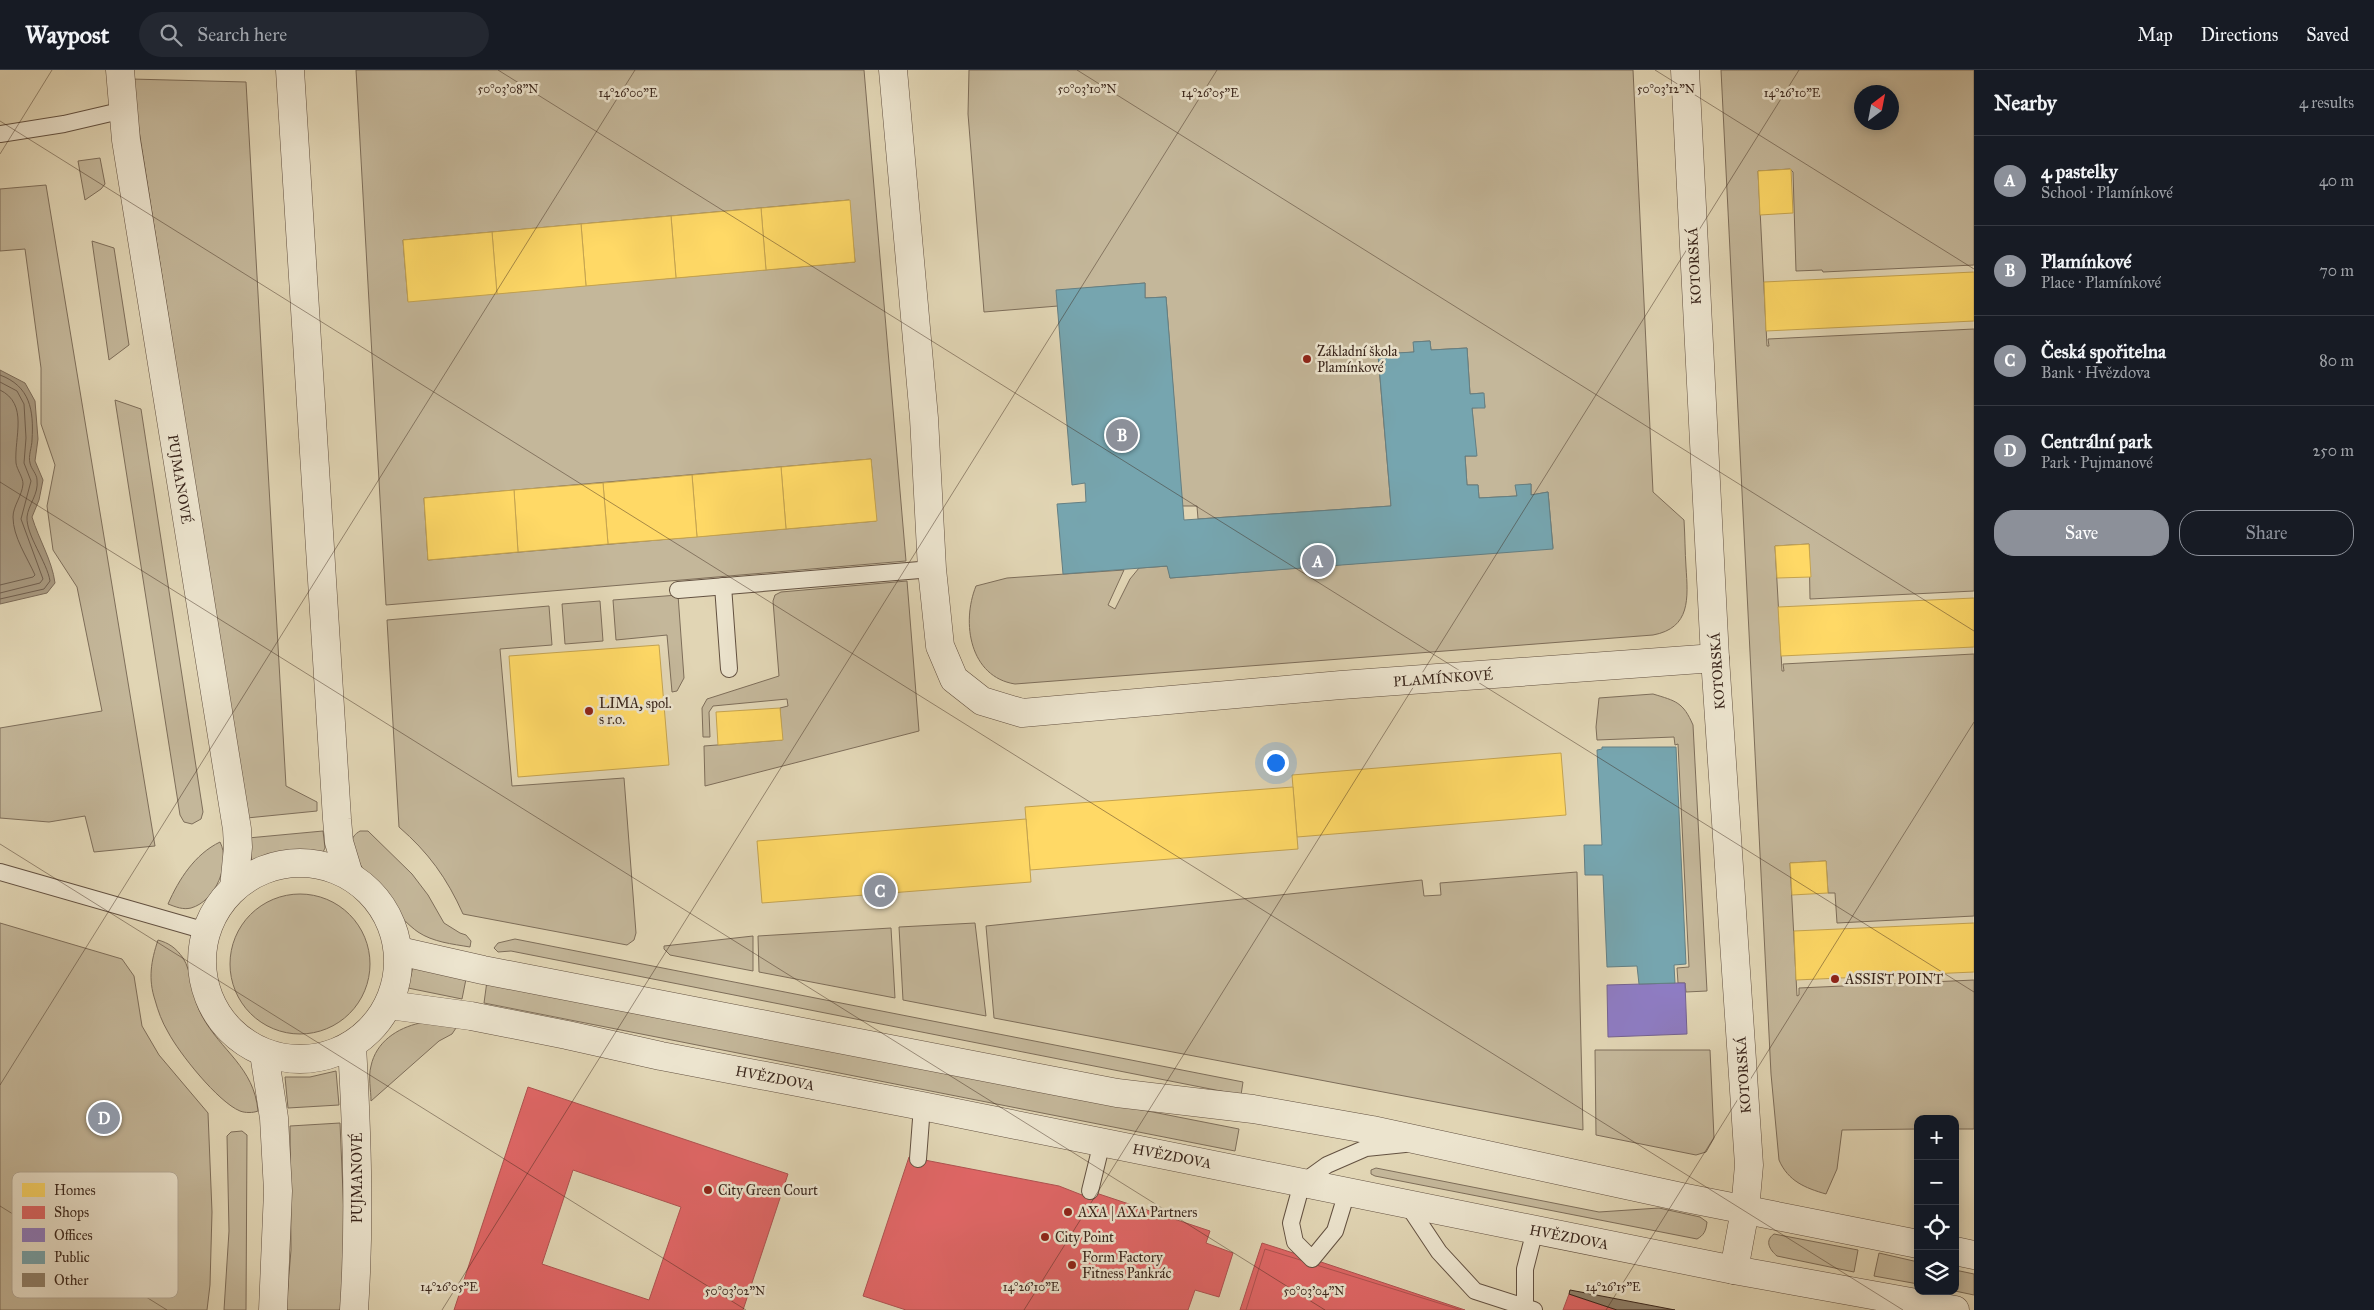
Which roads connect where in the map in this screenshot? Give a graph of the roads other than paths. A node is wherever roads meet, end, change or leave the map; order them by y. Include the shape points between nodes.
1 (120, 70) edge
2 (290, 70) edge
3 (893, 70) edge
4 (1684, 70) edge
5 (124, 110) junction
6 (0, 134) edge
7 (932, 569) junction
8 (723, 586) junction
9 (678, 590) dead end
10 (1715, 658) junction
11 (728, 669) dead end
12 (0, 872) edge
13 (349, 875) junction
14 (234, 888) junction
15 (206, 931) junction
16 (399, 951) junction
17 (389, 1005) junction
18 (352, 1046) junction
19 (264, 1053) junction
20 (922, 1106) junction
21 (1424, 1141) junction
22 (1102, 1142) junction
23 (918, 1159) dead end
24 (1302, 1183) junction
25 (1090, 1191) dead end
26 (1348, 1192) junction
27 (1407, 1204) junction
28 (1745, 1210) junction
29 (1535, 1230) junction
30 (1914, 1243) edge
31 (1959, 1252) edge
32 (1974, 1255) edge
33 (1734, 1270) junction
34 (1530, 1308) edge
35 (273, 1310) edge
36 (354, 1310) edge
37 (1955, 1310) edge

1 - 5 street, PUJMANOVÉ
2 - 13 street via 337,819 339,842
3 - 7 street, PLAMÍNKOVÉ via 923,410
4 - 10 street, KOTORSKÁ
5 - 6 lane
5 - 14 street, PUJMANOVÉ via 126,140 237,829
7 - 8 lane
7 - 10 street, PLAMÍNKOVÉ via 940,646 954,679 982,701 1022,713
8 - 9 lane
8 - 11 lane
10 - 28 street, KOTORSKÁ via 1749,1165
12 - 15 lane
13 - 14 street via 320,864 289,863 259,871
13 - 16 street via 374,895 391,921
14 - 15 street
15 - 19 street via 201,968 211,1003 233,1033
16 - 17 street
16 - 21 street via 1117,1093 1253,1109
17 - 18 street
17 - 20 street, HVĚZDOVA via 471,1016
18 - 19 street via 324,1057 294,1060
18 - 36 street, PUJMANOVÉ via 357,1146
19 - 35 street via 274,1118 278,1191
20 - 22 street, HVĚZDOVA
20 - 23 lane
21 - 24 lane via 1366,1148 1327,1165
21 - 28 street
22 - 24 street, HVĚZDOVA
22 - 25 lane
24 - 26 street, HVĚZDOVA
24 - 26 lane via 1291,1223 1295,1242 1312,1259 1335,1231
26 - 27 street, HVĚZDOVA
27 - 29 street, HVĚZDOVA
27 - 34 lane via 1439,1252 1475,1291
28 - 30 street
28 - 33 street, KOTORSKÁ
29 - 33 street, HVĚZDOVA
29 - 34 lane via 1525,1269
31 - 32 street
33 - 37 street, HVĚZDOVA

